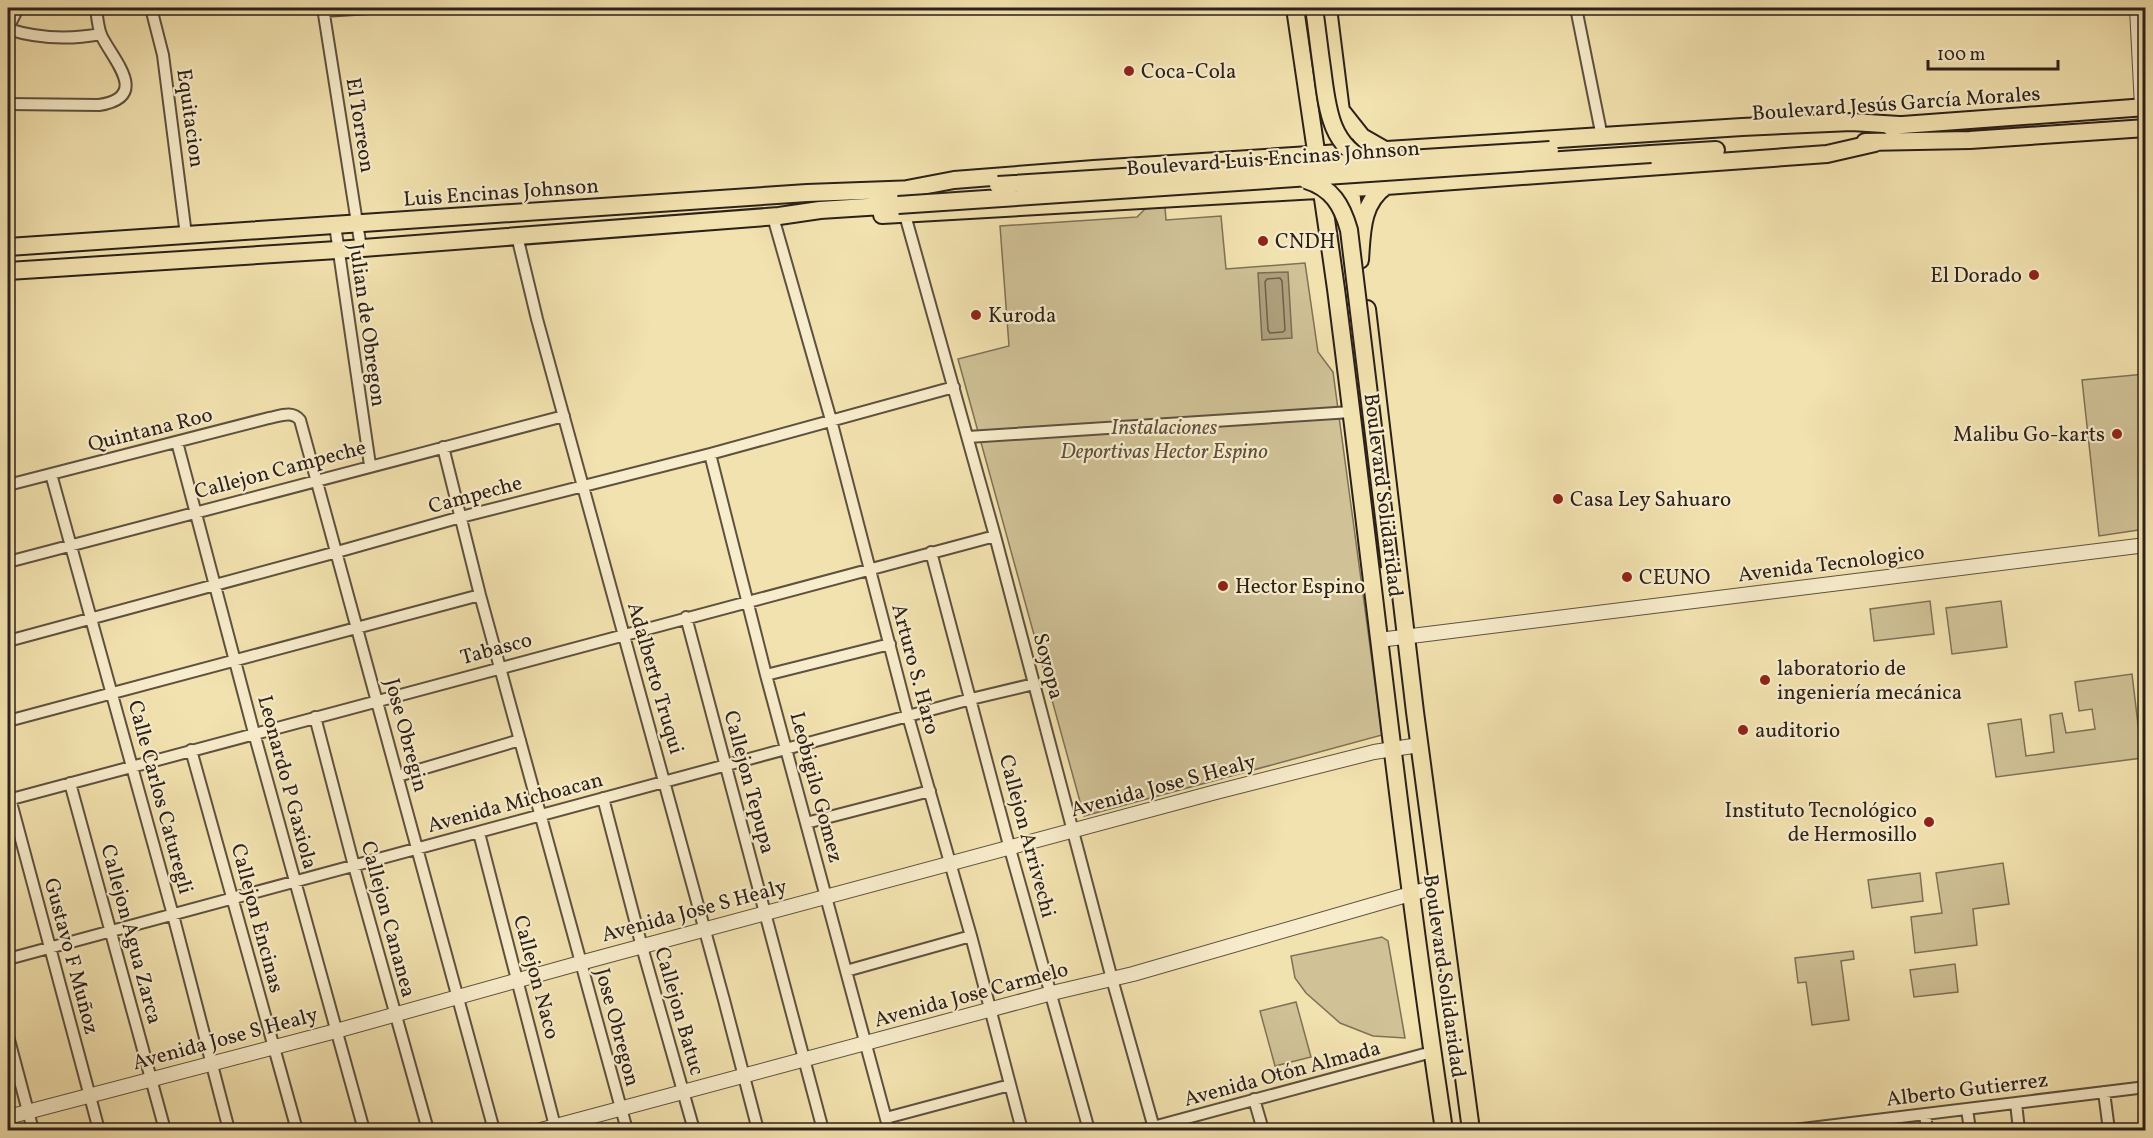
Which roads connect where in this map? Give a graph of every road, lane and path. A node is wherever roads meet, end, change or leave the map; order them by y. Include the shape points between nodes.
1 (18, 8) edge
2 (96, 8) edge
3 (151, 8) edge
4 (370, 8) edge
5 (1295, 8) edge
6 (1314, 8) edge
7 (1328, 8) edge
8 (1576, 8) edge
9 (2137, 8) edge
10 (323, 9) edge
11 (8, 29) edge
12 (100, 34) junction
13 (1333, 42) junction
14 (1300, 47) junction
15 (8, 104) edge
16 (2144, 107) edge
17 (1340, 108) junction
18 (1899, 126) junction
19 (1313, 127) junction
20 (2145, 128) edge
21 (1602, 136) junction
22 (1875, 143) junction
23 (1650, 148) junction
24 (1387, 150) junction
25 (1346, 152) junction
26 (1317, 154) junction
27 (1283, 156) junction
28 (1445, 169) junction
29 (1228, 170) junction
30 (998, 185) joint
31 (1386, 186) junction
32 (907, 189) junction
33 (1350, 189) junction
34 (1322, 190) junction
35 (1286, 192) junction
36 (902, 210) junction
37 (776, 217) junction
38 (1326, 220) junction
39 (357, 223) junction
40 (335, 225) junction
41 (186, 235) junction
42 (517, 236) junction
43 (8, 247) edge
44 (361, 248) junction
45 (337, 250) junction
46 (1360, 260) junction
47 (158, 261) junction
48 (8, 270) edge
49 (954, 387) junction
50 (1351, 412) junction
51 (564, 416) junction
52 (300, 420) joint
53 (831, 420) junction
54 (968, 437) junction
55 (177, 442) junction
56 (443, 447) junction
57 (710, 454) junction
58 (370, 465) junction
59 (51, 474) junction
60 (318, 479) junction
61 (8, 485) edge
62 (584, 485) junction
63 (195, 512) junction
64 (461, 517) junction
65 (995, 536) junction
66 (71, 545) junction
67 (2145, 545) edge
68 (337, 552) junction
69 (931, 552) junction
70 (8, 562) edge
71 (869, 568) junction
72 (214, 586) junction
73 (480, 595) junction
74 (748, 601) junction
75 (1402, 601) junction
76 (686, 617) junction
77 (92, 619) junction
78 (358, 628) junction
79 (623, 634) junction
80 (1406, 636) junction
81 (1379, 640) junction
82 (8, 641) edge
83 (890, 644) junction
84 (235, 660) junction
85 (500, 668) junction
86 (766, 675) junction
87 (1034, 684) junction
88 (112, 694) junction
89 (378, 699) junction
90 (971, 699) junction
91 (908, 716) junction
92 (315, 717) junction
93 (8, 721) edge
94 (254, 733) junction
95 (520, 740) junction
96 (1419, 746) junction
97 (786, 749) junction
98 (191, 750) junction
99 (1392, 750) junction
100 (132, 766) junction
101 (725, 766) junction
102 (398, 776) junction
103 (665, 782) junction
104 (70, 783) junction
105 (930, 790) junction
106 (8, 796) edge
107 (603, 798) junction
108 (540, 815) junction
109 (806, 823) junction
110 (1073, 831) junction
111 (479, 832) junction
112 (418, 849) junction
113 (1010, 849) junction
114 (951, 864) junction
115 (354, 866) junction
116 (294, 882) junction
117 (1438, 886) junction
118 (1410, 894) junction
119 (826, 897) junction
120 (232, 898) junction
121 (765, 914) junction
122 (173, 915) junction
123 (704, 929) junction
124 (111, 931) junction
125 (972, 936) junction
126 (49, 947) junction
127 (642, 947) junction
128 (8, 958) edge
129 (580, 963) junction
130 (846, 971) junction
131 (1112, 979) junction
132 (518, 981) junction
133 (1052, 993) junction
134 (458, 997) junction
135 (992, 1010) junction
136 (395, 1014) junction
137 (336, 1031) junction
138 (8, 1036) edge
139 (867, 1044) junction
140 (273, 1047) junction
141 (1432, 1052) junction
142 (804, 1061) junction
143 (211, 1063) junction
144 (744, 1077) junction
145 (152, 1079) junction
146 (1010, 1085) junction
147 (2145, 1087) edge
148 (2104, 1092) junction
149 (683, 1093) junction
150 (90, 1095) junction
151 (1254, 1099) junction
152 (2016, 1103) junction
153 (1967, 1109) junction
154 (621, 1110) junction
155 (28, 1111) junction
156 (1925, 1114) junction
157 (8, 1117) edge
158 (886, 1118) junction
159 (1187, 1119) junction
160 (1154, 1128) junction
161 (556, 1129) edge
162 (1824, 1129) edge
163 (33, 1131) edge
164 (99, 1131) edge
165 (165, 1131) edge
166 (230, 1131) edge
167 (297, 1131) edge
168 (364, 1131) edge
169 (428, 1131) edge
170 (494, 1131) edge
171 (541, 1131) edge
172 (627, 1131) edge
173 (694, 1131) edge
174 (758, 1131) edge
175 (823, 1131) edge
176 (889, 1131) edge
177 (1022, 1131) edge
178 (1089, 1131) edge
179 (1142, 1131) edge
180 (1190, 1131) edge
181 (1263, 1131) edge
182 (1444, 1131) edge
183 (1471, 1131) edge
184 (1794, 1131) edge
185 (1927, 1131) edge
186 (1970, 1131) edge
187 (2019, 1131) edge
188 (2109, 1131) edge

1 - 11 street
2 - 12 street
3 - 41 street, Equitacion via 163,55
4 - 10 street
5 - 14 main road, Boulevard Solidaridad
6 - 28 main road, bridge via 1328,110 1341,142 1375,165
7 - 13 main road, Boulevard Solidaridad
8 - 21 street
9 - 16 street
10 - 39 street, El Torreon
11 - 12 street via 47,38
12 - 15 street via 124,73 122,98 99,105
13 - 14 main road via 1318,48
13 - 17 main road, Boulevard Solidaridad
14 - 19 main road, Boulevard Solidaridad
16 - 18 main road, Boulevard Jesús García Morales
17 - 24 main road via 1362,138
17 - 25 main road, Boulevard Solidaridad
18 - 21 main road via 1795,123
18 - 23 main road, Boulevard Jesús García Morales
19 - 26 main road, Boulevard Solidaridad
19 - 27 main road via 1298,148
20 - 22 main road, Boulevard Jesús García Morales
21 - 24 main road
22 - 23 main road, Boulevard Jesús García Morales
22 - 31 main road via 1827,154
23 - 28 main road, Boulevard Luis Encinas Johnson, bridge
23 - 29 main road, Boulevard Luis Encinas Johnson, bridge
24 - 25 main road
25 - 26 main road
25 - 33 main road, Boulevard Solidaridad
26 - 27 main road
26 - 34 main road, Boulevard Solidaridad
27 - 32 main road via 954,180
28 - 36 main road, Boulevard Luis Encinas Johnson, bridge
29 - 30 main road, Boulevard Luis Encinas Johnson, bridge
29 - 75 main road, bridge via 1308,180 1323,187 1344,212 1389,567
30 - 32 main road, Luis Encinas Johnson
31 - 33 main road
31 - 46 main road via 1367,209
32 - 39 main road, Luis Encinas Johnson
33 - 34 main road
33 - 46 main road, Boulevard Solidaridad
34 - 35 main road
34 - 38 main road, Boulevard Solidaridad
35 - 36 main road
35 - 38 main road via 1302,199
36 - 37 main road via 820,210
36 - 49 street, Soyopa
37 - 42 main road
37 - 53 street, Arturo S. Haro
38 - 50 main road, Boulevard Solidaridad
39 - 40 main road, Luis Encinas Johnson
39 - 44 street, El Torreon
40 - 41 main road, Luis Encinas Johnson
40 - 45 street, Julian de Obregon
41 - 43 main road, Luis Encinas Johnson
41 - 47 main road via 183,244
42 - 44 main road
42 - 51 street, Adalberto Truqui
44 - 45 main road
45 - 47 main road
45 - 58 street, Julian de Obregon
46 - 75 main road, Boulevard Solidaridad
47 - 48 main road
49 - 53 street, Campeche
49 - 54 street, Soyopa
50 - 54 street
50 - 81 main road, Boulevard Solidaridad
51 - 56 street, Callejon Campeche
51 - 62 street, Adalberto Truqui
52 - 55 street, Quintana Roo via 291,414
52 - 60 street, Jose Obregin
53 - 57 street, Campeche
53 - 71 street, Arturo S. Haro
54 - 65 street, Soyopa
55 - 59 street, Quintana Roo
55 - 63 street, Leonardo P Gaxiola
56 - 58 street, Callejon Campeche
56 - 64 street, Jose Obregon
57 - 62 street, Campeche
57 - 74 street, Leobigilo Gomez
58 - 60 street, Callejon Campeche
59 - 61 street, Quintana Roo
59 - 66 street, Calle Carlos Caturegli
60 - 63 street, Callejon Campeche
60 - 68 street, Jose Obregin
62 - 64 street, Campeche
62 - 79 street, Adalberto Truqui
63 - 66 street, Callejon Campeche
63 - 72 street, Leonardo P Gaxiola
64 - 68 street, Campeche
64 - 73 street, Jose Obregon
65 - 69 street, Tabasco
65 - 87 street, Soyopa
66 - 70 street, Callejon Campeche
66 - 77 street, Calle Carlos Caturegli
67 - 80 street, Avenida Tecnologico
68 - 72 street, Campeche
68 - 78 street, Jose Obregin
69 - 71 street, Tabasco
69 - 90 street, Callejon Arrivechi
71 - 74 street, Tabasco
71 - 83 street, Arturo S. Haro
72 - 77 street, Campeche
72 - 84 street, Leonardo P Gaxiola
73 - 78 street
73 - 85 street, Jose Obregon
74 - 76 street, Tabasco
74 - 86 street, Leobigilo Gomez
75 - 80 main road, Boulevard Solidaridad
76 - 79 street, Tabasco
76 - 101 street, Callejon Tepupa
77 - 82 street, Campeche
77 - 88 street, Calle Carlos Caturegli
78 - 84 street
78 - 89 street, Jose Obregin
79 - 85 street, Tabasco
79 - 103 street, Adalberto Truqui
80 - 81 street, Avenida Tecnologico
80 - 96 main road, Boulevard Solidaridad
81 - 99 main road, Boulevard Solidaridad
83 - 86 street
83 - 91 street, Arturo S. Haro
84 - 88 street
84 - 94 street, Leonardo P Gaxiola
85 - 89 street, Tabasco
85 - 95 street, Jose Obregon
86 - 97 street, Leobigilo Gomez
87 - 90 street, Avenida Michoacan
87 - 110 street, Soyopa
88 - 93 street
88 - 100 street, Calle Carlos Caturegli
89 - 92 street, Tabasco
89 - 102 street, Jose Obregin
90 - 91 street, Avenida Michoacan
90 - 113 street, Callejon Arrivechi
91 - 97 street, Avenida Michoacan
91 - 105 street, Arturo S. Haro
92 - 94 street, Tabasco
92 - 115 street, Callejon Cananea
94 - 98 street, Tabasco
94 - 116 street, Leonardo P Gaxiola
95 - 102 street
95 - 108 street, Jose Obregon
96 - 99 street, Avenida Jose S Healy
96 - 117 main road, Boulevard Solidaridad
97 - 101 street, Avenida Michoacan
97 - 109 street, Leobigilo Gomez
98 - 100 street, Tabasco
98 - 120 street, Callejon Encinas
99 - 110 street, Avenida Jose S Healy
99 - 118 main road, Boulevard Solidaridad
100 - 104 street, Tabasco
100 - 122 street, Calle Carlos Caturegli
101 - 103 street, Avenida Michoacan
101 - 121 street, Callejon Tepupa
102 - 112 street, Jose Obregin
103 - 107 street, Avenida Michoacan
103 - 123 street, Adalberto Truqui
104 - 106 street, Tabasco
104 - 124 street, Callejon Agua Zarca
105 - 109 street
105 - 114 street, Arturo S. Haro
106 - 126 street, Gustavo F Muñoz
107 - 108 street, Avenida Michoacan
107 - 127 street, Callejon Batuc
108 - 111 street, Avenida Michoacan
108 - 129 street, Jose Obregon
109 - 119 street, Leobigilo Gomez
110 - 113 street, Avenida Jose S Healy
110 - 131 street, Soyopa
111 - 112 street, Avenida Michoacan
111 - 132 street, Callejon Naco
112 - 115 street, Avenida Michoacan
112 - 134 street, Jose Obregin
113 - 114 street, Avenida Jose S Healy
113 - 133 street, Callejon Arrivechi
114 - 119 street, Avenida Jose S Healy
114 - 125 street, Arturo S. Haro
115 - 116 street, Avenida Michoacan
115 - 136 street, Callejon Cananea
116 - 120 street, Avenida Michoacan
116 - 137 street, Leonardo P Gaxiola
117 - 118 street, Avenida Jose Carmelo
117 - 183 main road, Boulevard Solidaridad
118 - 131 street, Avenida Jose Carmelo
118 - 141 main road, Boulevard Solidaridad
119 - 121 street, Avenida Jose S Healy
119 - 130 street, Leobigilo Gomez
120 - 122 street, Avenida Michoacan
120 - 140 street, Callejon Encinas
121 - 123 street, Avenida Jose S Healy
121 - 142 street, Callejon Tepupa
122 - 124 street, Avenida Michoacan
122 - 143 street, Calle Carlos Caturegli
123 - 127 street, Avenida Jose S Healy
123 - 144 street, Adalberto Truqui
124 - 126 street, Avenida Michoacan
124 - 145 street, Callejon Agua Zarca
125 - 130 street
125 - 135 street, Arturo S. Haro
126 - 128 street, Avenida Michoacan
126 - 150 street, Gustavo F Muñoz
127 - 129 street, Avenida Jose S Healy
127 - 149 street, Callejon Batuc
129 - 132 street, Avenida Jose S Healy
129 - 154 street, Jose Obregon
130 - 139 street, Leobigilo Gomez
131 - 133 street, Avenida Jose Carmelo
131 - 160 street, Soyopa
132 - 134 street, Avenida Jose S Healy
132 - 161 street, Callejon Naco
133 - 135 street, Avenida Jose Carmelo
133 - 178 street, Callejon Arrivechi
134 - 136 street, Avenida Jose S Healy
134 - 170 street, Jose Obregin
135 - 139 street, Avenida Jose Carmelo
135 - 146 street, Arturo S. Haro
136 - 137 street, Avenida Jose S Healy
136 - 169 street, Callejon Cananea
137 - 140 street, Avenida Jose S Healy
137 - 168 street, Leonardo P Gaxiola
138 - 155 street
139 - 142 street, Avenida Jose Carmelo
139 - 158 street, Leobigilo Gomez
140 - 143 street, Avenida Jose S Healy
140 - 167 street, Callejon Encinas
141 - 151 street, Avenida Otón Almada
141 - 182 main road, Boulevard Solidaridad
142 - 144 street, Avenida Jose Carmelo
142 - 175 street, Callejon Tepupa
143 - 145 street, Avenida Jose S Healy
143 - 166 street, Calle Carlos Caturegli
144 - 149 street, Avenida Jose Carmelo
144 - 174 street, Adalberto Truqui
145 - 150 street, Avenida Jose S Healy
145 - 165 street, Callejon Agua Zarca
146 - 158 street
146 - 177 street, Arturo S. Haro
147 - 148 street, Alberto Gutierrez
148 - 152 street, Alberto Gutierrez
148 - 188 street
149 - 154 street, Avenida Jose Carmelo
149 - 173 street, Callejon Batuc
150 - 155 street, Avenida Jose S Healy
150 - 164 street, Gustavo F Muñoz
151 - 159 street, Avenida Otón Almada
151 - 181 street
152 - 153 street, Alberto Gutierrez
152 - 187 street
153 - 156 street, Alberto Gutierrez
153 - 186 street
154 - 161 street, Avenida Jose Carmelo
154 - 172 street, Jose Obregon
155 - 157 street, Avenida Jose S Healy
155 - 163 street
156 - 162 street, Alberto Gutierrez
156 - 185 street
158 - 176 street, Leobigilo Gomez
159 - 160 street, Avenida Otón Almada
159 - 180 street
160 - 179 street, Avenida Otón Almada
161 - 171 street, Avenida Jose Carmelo
162 - 184 street, Alberto Gutierrez

